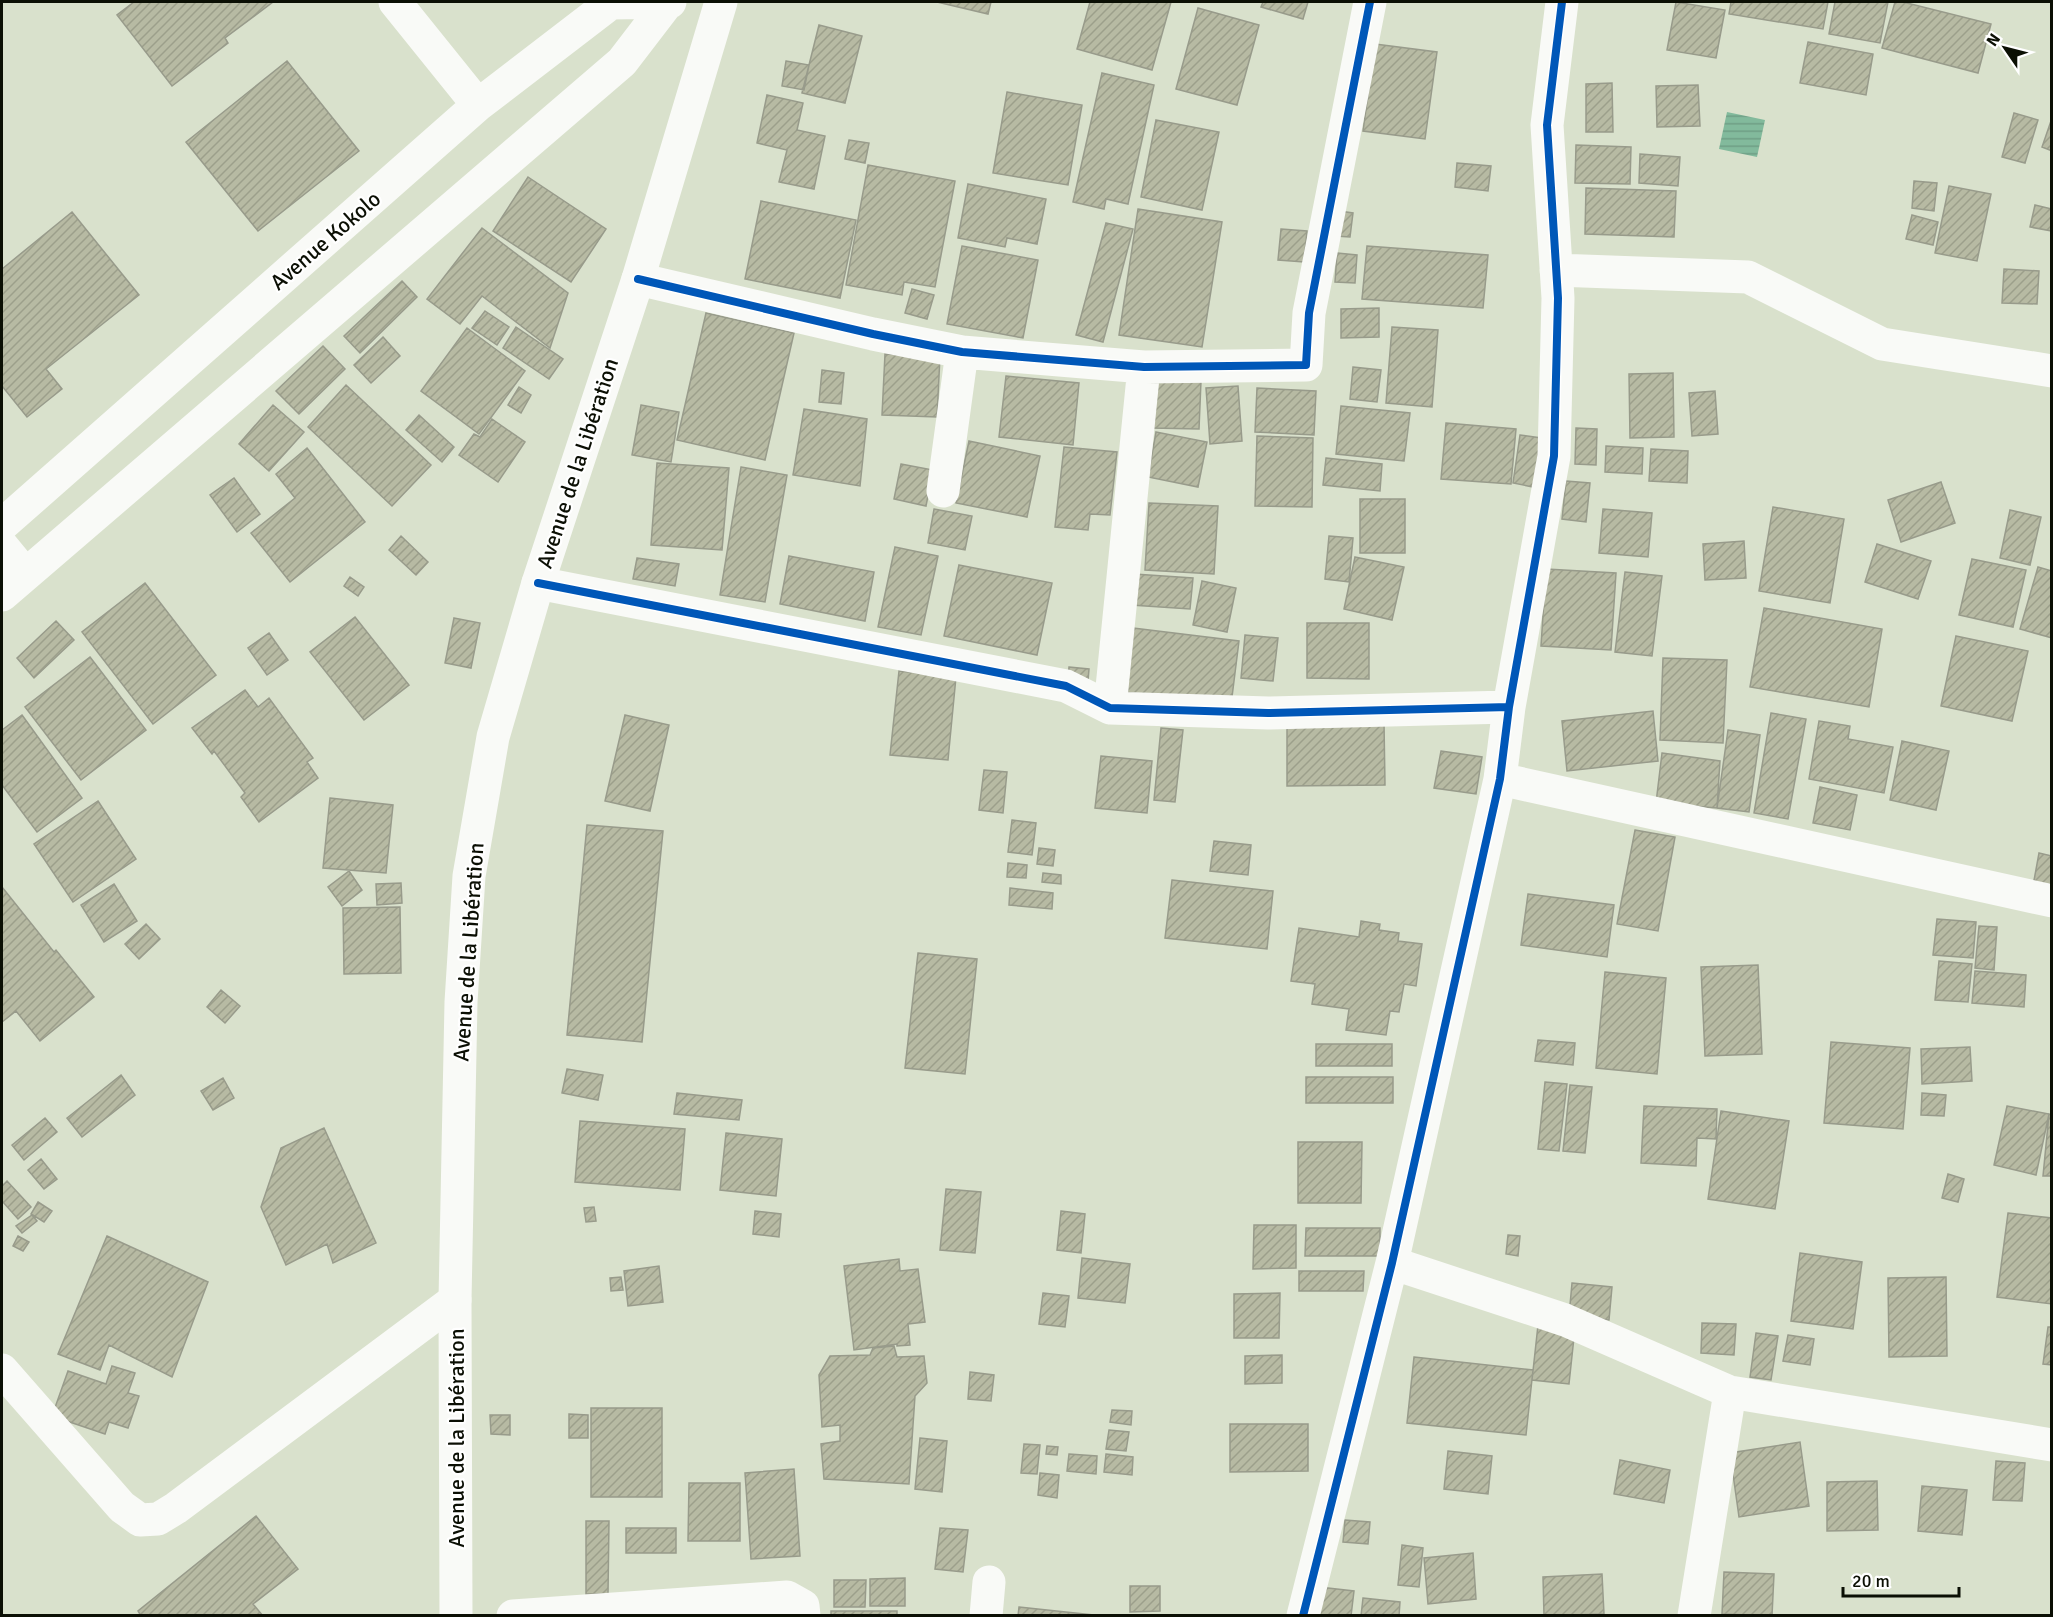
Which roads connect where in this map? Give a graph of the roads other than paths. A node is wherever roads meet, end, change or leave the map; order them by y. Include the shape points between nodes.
1 (395, 2) edge
2 (669, 2) edge
3 (721, 2) edge
4 (1370, 2) edge
5 (1562, 2) edge
6 (478, 105) junction
7 (1556, 270) junction
8 (638, 279) junction
9 (962, 352) junction
10 (1144, 367) junction
11 (2052, 371) edge
12 (943, 491) dead end
13 (2, 525) edge
14 (2, 546) edge
15 (537, 583) junction
16 (13, 585) edge
17 (1509, 707) junction
18 (1110, 708) junction
19 (1500, 779) junction
20 (2052, 901) edge
21 (1392, 1263) junction
22 (455, 1300) junction
23 (2, 1370) edge
24 (1730, 1392) junction
25 (2052, 1445) edge
26 (989, 1582) dead end
27 (456, 1616) edge
28 (513, 1616) edge
29 (804, 1616) edge
30 (986, 1616) edge
31 (1303, 1616) edge
32 (1694, 1616) edge

1 - 6 main road
2 - 6 main road, Avenue Kokolo via 611,3
2 - 16 main road via 622,62
3 - 8 main road, Avenue de la Libération
4 - 10 main road via 1310,313 1306,365
5 - 7 main road via 1547,125
6 - 13 main road, Avenue Kokolo
7 - 11 main road via 1748,277 1882,344
7 - 17 main road via 1554,456
8 - 9 main road
8 - 15 main road, Avenue de la Libération
9 - 10 main road
9 - 12 main road
10 - 18 main road
14 - 16 main road
15 - 18 main road via 1066,686
15 - 22 main road, Avenue de la Libération via 493,737 469,876 461,1002
17 - 18 main road via 1268,713
17 - 19 main road
19 - 20 main road
19 - 21 main road
21 - 24 main road via 1565,1320
21 - 31 main road
22 - 23 main road via 158,1519 140,1520 122,1507
22 - 27 main road, Avenue de la Libération
24 - 25 main road
24 - 32 main road
26 - 30 main road
28 - 29 main road via 786,1597 803,1606

